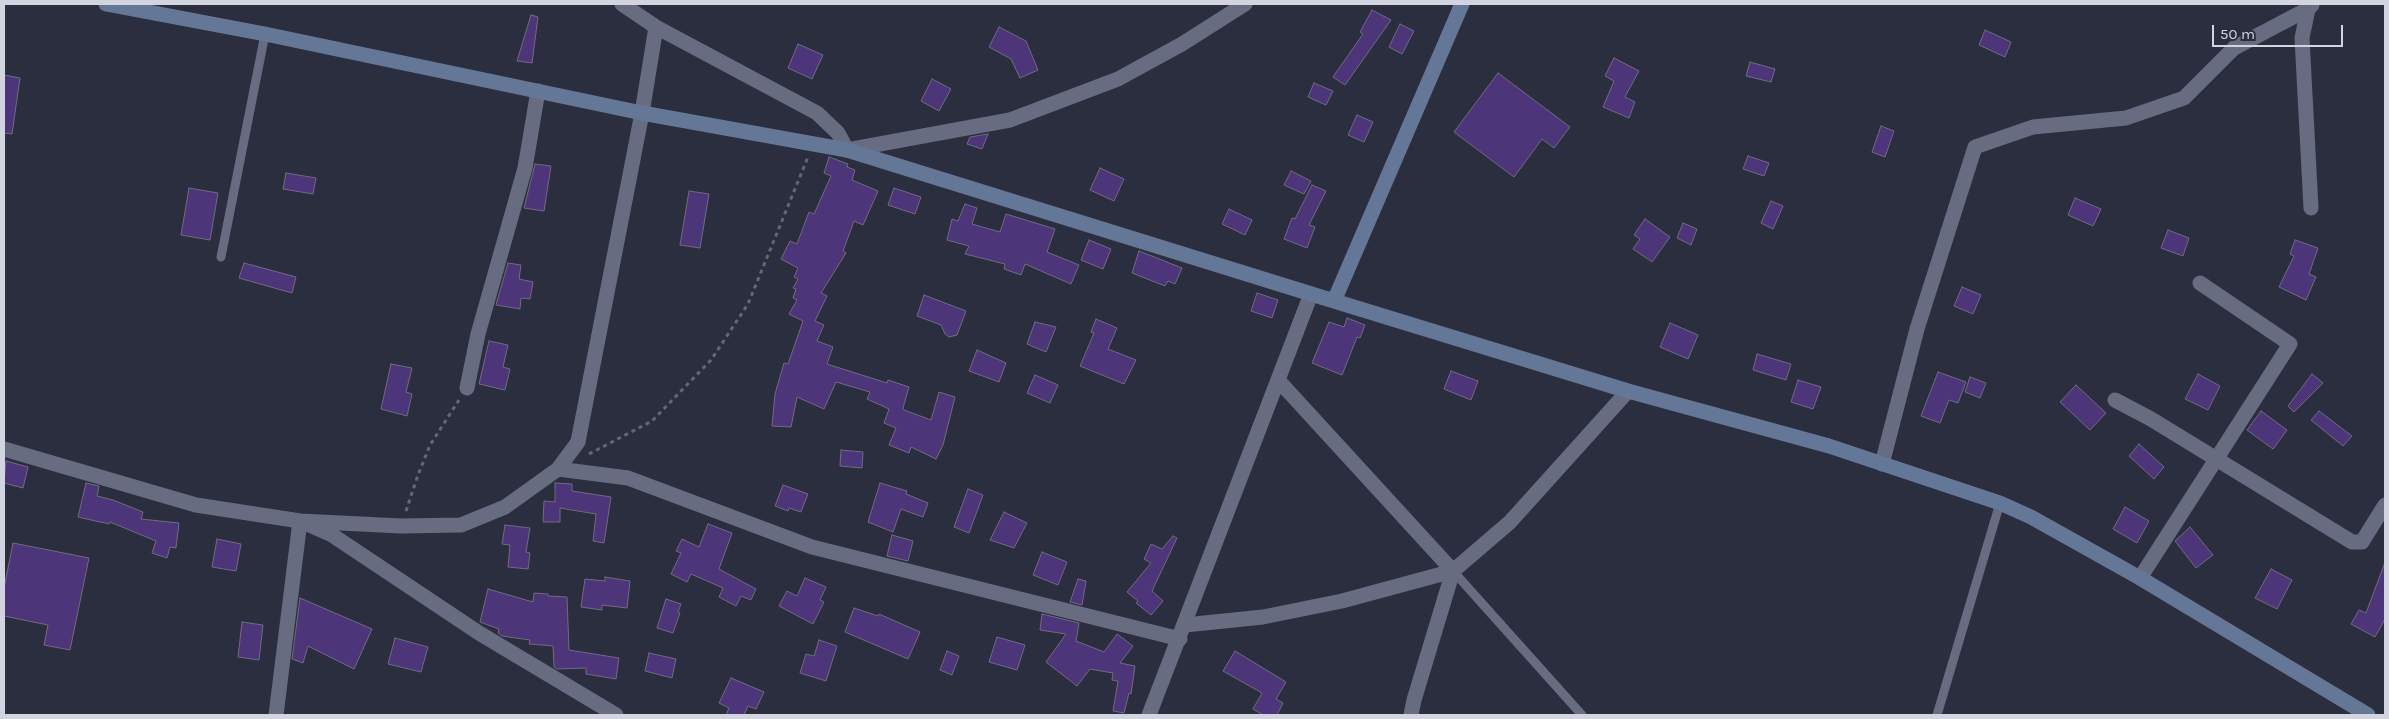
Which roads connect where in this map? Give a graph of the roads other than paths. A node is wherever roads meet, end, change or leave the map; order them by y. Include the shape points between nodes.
1 (106, 4) edge
2 (622, 4) edge
3 (1245, 4) edge
4 (1462, 4) edge
5 (2310, 6) edge
6 (656, 26) junction
7 (265, 34) junction
8 (538, 91) junction
9 (642, 113) junction
10 (847, 150) junction
11 (2311, 208) dead end
12 (221, 256) dead end
13 (2200, 283) dead end
14 (1311, 294) junction
15 (1334, 301) junction
16 (1278, 380) junction
17 (467, 388) road end
18 (1628, 391) junction
19 (2115, 400) dead end
20 (4, 449) edge
21 (2216, 460) junction
22 (1882, 464) junction
23 (558, 469) junction
24 (2000, 503) junction
25 (2385, 505) edge
26 (300, 521) junction
27 (1453, 571) junction
28 (2140, 578) junction
29 (1182, 632) junction
30 (276, 715) edge
31 (616, 715) edge
32 (1149, 715) edge
33 (1412, 715) edge
34 (1582, 715) edge
35 (1937, 715) edge
36 (2367, 715) edge

1 - 7 street
2 - 6 street
3 - 10 street via 1118,79 1010,120
4 - 15 street
5 - 11 street via 2302,38
5 - 22 street via 2234,48 2184,98 2126,118 2034,127 1975,148 1917,329
6 - 9 street
6 - 10 street via 817,113 838,133
7 - 8 street
7 - 12 lane
8 - 9 street
8 - 17 street via 525,168 478,334
9 - 10 street
9 - 23 street via 578,442
10 - 14 street
13 - 21 street via 2290,344
14 - 15 street
14 - 16 street
15 - 18 street
16 - 27 street
16 - 29 street
18 - 22 street via 1829,446
18 - 27 street via 1510,522
19 - 21 street
20 - 26 street via 196,504
21 - 25 street via 2352,542 2362,542
21 - 28 street
22 - 24 street
23 - 26 street via 505,507 461,524 401,526
23 - 29 street via 628,478 812,547
24 - 28 street via 2032,517
24 - 35 lane
26 - 30 street
26 - 31 street via 332,535 479,633
27 - 29 street via 1342,601
27 - 33 street
27 - 34 lane
28 - 36 street
29 - 32 street

